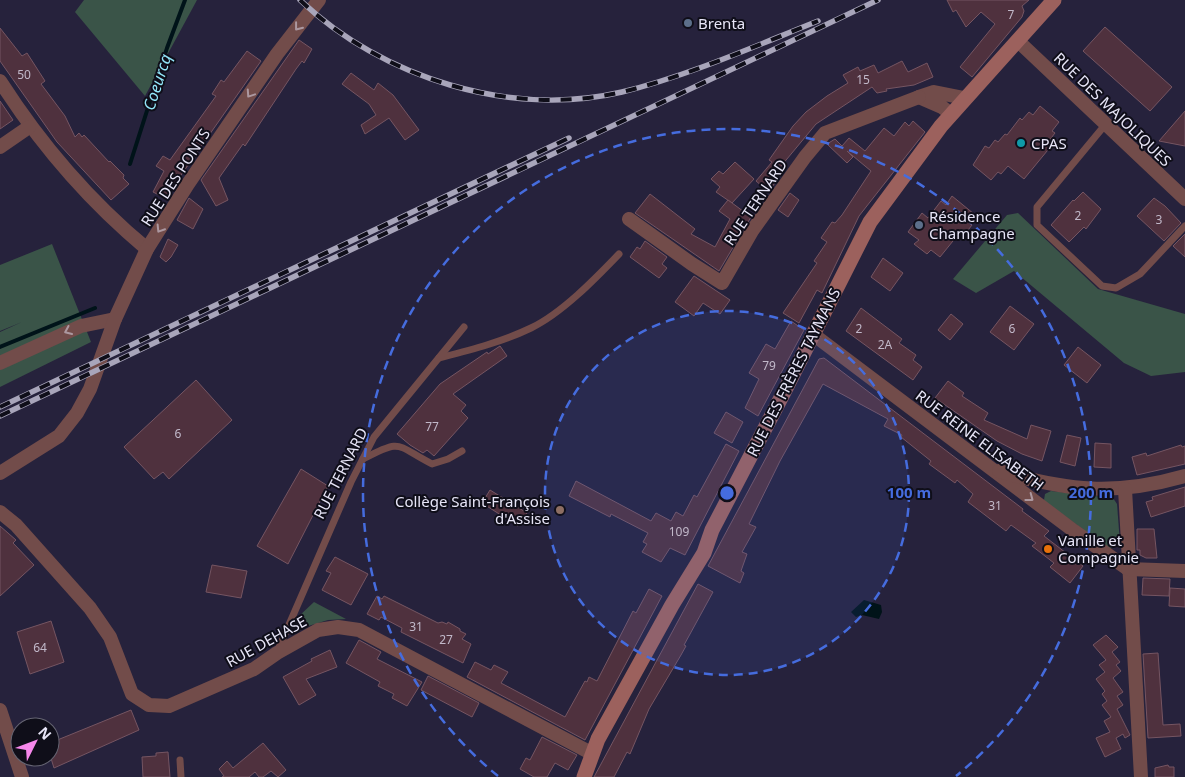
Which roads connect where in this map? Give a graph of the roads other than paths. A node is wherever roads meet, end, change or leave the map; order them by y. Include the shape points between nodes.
1 (319, 0) edge
2 (1054, 0) edge
3 (1018, 41) junction
4 (0, 81) edge
5 (920, 97) junction
6 (964, 98) junction
7 (951, 114) junction
8 (1105, 125) junction
9 (29, 127) junction
10 (0, 147) edge
11 (1185, 199) edge
12 (629, 219) dead end
13 (1185, 226) edge
14 (147, 249) junction
15 (619, 254) dead end
16 (115, 319) junction
17 (464, 326) dead end
18 (814, 335) junction
19 (438, 358) junction
20 (0, 362) edge
21 (462, 451) dead end
22 (363, 459) junction
23 (992, 469) junction
24 (0, 474) edge
25 (1185, 476) edge
26 (1124, 489) junction
27 (0, 512) edge
28 (1128, 569) junction
29 (1185, 571) edge
30 (277, 653) junction
31 (0, 710) edge
32 (591, 753) junction
33 (180, 760) dead end
34 (22, 777) edge
35 (182, 777) edge
36 (584, 777) edge
37 (1141, 777) edge

1 -> 14 street, RUE DES PONTS via 277,54
2 - 3 street, RUE DES FRÈRES TAYMANS
3 - 6 street, RUE DES FRÈRES TAYMANS
3 - 8 street, RUE DES MAJOLIQUES
4 - 9 street
5 - 6 street, RUE TERNARD via 934,92
5 - 7 street
5 - 12 street, RUE TERNARD via 825,133 752,231 722,283
6 - 7 street, RUE DES FRÈRES TAYMANS
7 - 18 street, RUE DES FRÈRES TAYMANS via 870,222
8 - 11 street, RUE DES MAJOLIQUES
8 - 13 lane via 1038,207 1037,225 1102,286 1116,288 1140,274
9 - 10 street
9 - 14 street via 102,208
14 - 16 street, RUE DES PONTS
15 - 19 lane via 583,292 532,328 484,346
16 -> 20 street via 81,326
16 - 24 street, RUE DES PONTS via 90,389 77,413 59,436
17 - 19 lane, RUE TERNARD
18 - 23 street, RUE REINE ELISABETH
18 - 32 street, RUE DES FRÈRES TAYMANS via 712,530 704,553
19 - 22 lane, RUE TERNARD via 374,437
21 - 22 lane via 432,464 399,445 388,446
22 - 30 lane, RUE TERNARD
23 - 26 street via 1042,483 1086,490
23 -> 28 street, RUE REINE ELISABETH
25 - 26 street
26 - 28 street
27 - 30 street, RUE DEHASE via 16,525 99,620 110,637 132,694 148,705 169,706 254,669
28 - 29 street
28 - 37 street
30 - 32 street, RUE DEHASE via 318,630 338,627 359,630
31 - 34 street
32 - 36 street, RUE DES FRÈRES TAYMANS
33 - 35 lane

